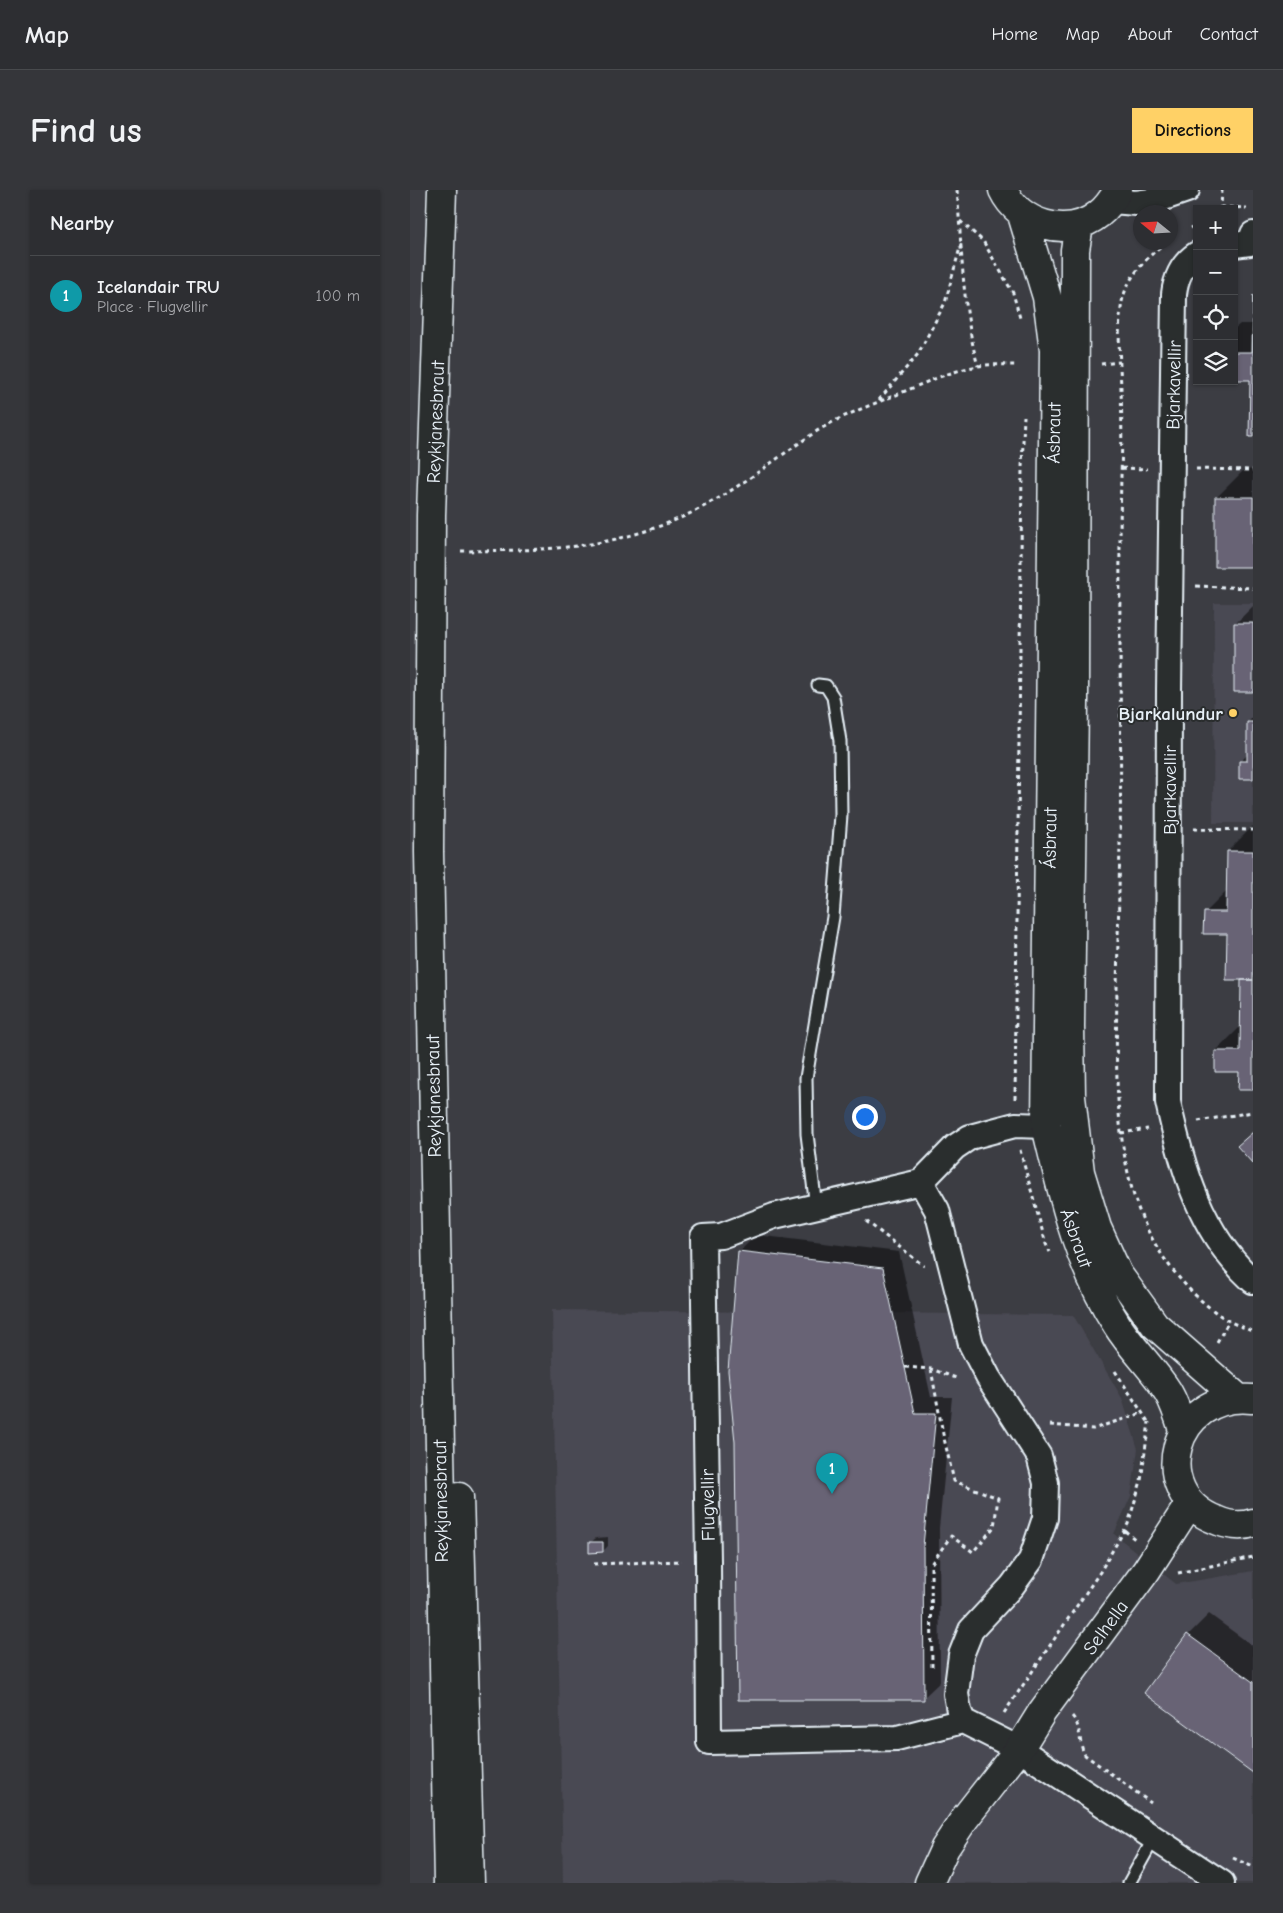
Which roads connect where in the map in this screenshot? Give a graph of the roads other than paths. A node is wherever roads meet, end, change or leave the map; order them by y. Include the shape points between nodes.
1 (442, 190) edge
2 (1003, 190) edge
3 (1186, 190) edge
4 (1115, 195) edge
5 (1022, 215) junction
6 (1079, 224) junction
7 (1253, 234) edge
8 (1238, 244) edge
9 (1193, 257) edge
10 (818, 685) dead end
11 (1046, 1126) junction
12 (922, 1182) junction
13 (816, 1206) junction
14 (1253, 1280) edge
15 (437, 1318) junction
16 (1245, 1399) edge
17 (1183, 1430) junction
18 (1190, 1503) junction
19 (1253, 1524) edge
20 (963, 1721) junction
21 (1019, 1749) junction
22 (1154, 1838) junction
23 (448, 1883) edge
24 (470, 1883) edge
25 (928, 1883) edge
26 (1129, 1883) edge
27 (1222, 1883) edge

1 - 15 main road, Reykjanesbraut via 431,515 429,852
2 - 5 main road
3 - 4 street via 1158,200 1136,203
4 - 6 main road via 1098,215
5 - 6 main road via 1038,224 1060,227
5 - 11 main road, Ásbraut via 1047,296 1054,350
6 - 16 main road, Ásbraut via 1075,250 1070,1026 1071,1097 1080,1172 1097,1228 1118,1274 1155,1325
7 - 8 street via 1250,243
9 - 14 street, Bjarkavellir via 1180,271 1174,294 1168,1102 1176,1141 1197,1202 1216,1238 1239,1268
10 - 13 lane via 826,686 833,697 840,741 841,815 832,917 806,1078 807,1134
11 - 12 street via 1015,1125 970,1137 955,1147
11 - 17 main road, Ásbraut via 1082,1257 1117,1326 1168,1392
12 - 13 street, Flugvellir
12 - 20 street via 937,1210 971,1344 988,1377 1039,1456 1046,1483 1045,1518 1031,1560 971,1630 960,1655 957,1703
13 - 20 street, Flugvellir via 774,1216 721,1236 703,1237 709,1742 897,1738
15 - 23 main road, Reykjanesbraut
15 - 24 main road via 459,1484
16 - 17 main road via 1216,1402 1197,1413
17 - 18 main road via 1177,1448 1176,1468 1180,1486
18 - 19 main road via 1206,1517 1226,1524
18 - 21 main road, Selhella via 1146,1571
20 - 21 street
21 - 22 street
21 - 25 main road, Selhella via 945,1848
22 - 26 lane
22 - 27 street

